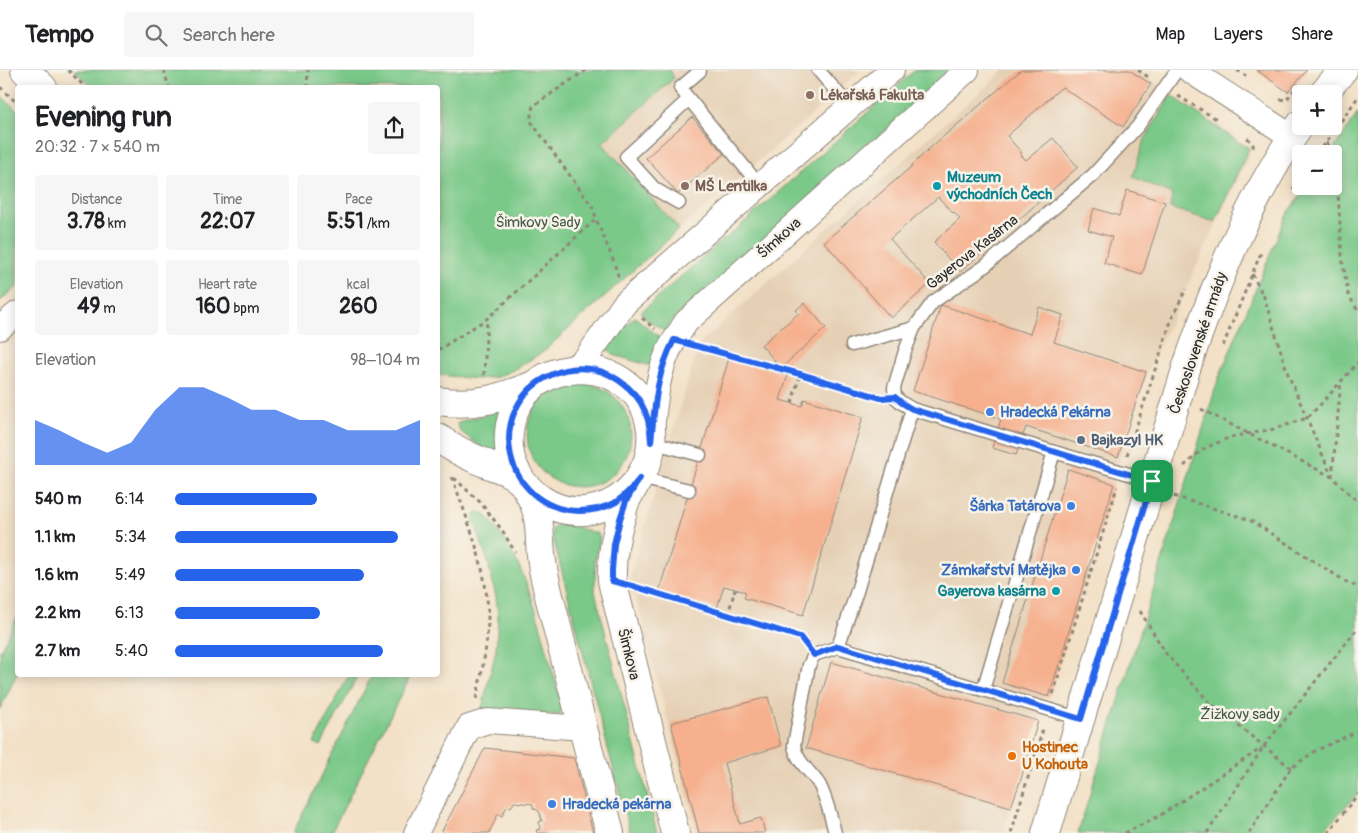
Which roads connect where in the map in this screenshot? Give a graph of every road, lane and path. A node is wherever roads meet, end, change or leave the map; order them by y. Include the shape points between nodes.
1 (25, 70) edge
2 (68, 70) edge
3 (164, 70) edge
4 (308, 70) edge
5 (586, 70) edge
6 (818, 70) edge
7 (892, 70) edge
8 (967, 70) edge
9 (1138, 70) edge
10 (1177, 70) edge
11 (1189, 70) edge
12 (1237, 70) edge
13 (1344, 70) edge
14 (700, 71) dead end
15 (1250, 79) dead end
16 (40, 85) edge
17 (83, 85) edge
18 (168, 85) edge
19 (307, 85) edge
20 (1316, 85) edge
21 (0, 87) edge
22 (1164, 88) junction
23 (1276, 96) dead end
24 (1292, 97) edge
25 (1358, 97) edge
26 (689, 99) junction
27 (15, 101) edge
28 (850, 106) junction
29 (1218, 120) dead end
30 (1292, 129) edge
31 (1242, 133) dead end
32 (1293, 135) edge
33 (1327, 141) junction
34 (1324, 145) edge
35 (1328, 145) edge
36 (1249, 157) dead end
37 (760, 186) junction
38 (1292, 190) edge
39 (1290, 193) dead end
40 (1338, 195) edge
41 (680, 203) dead end
42 (596, 219) junction
43 (1262, 250) dead end
44 (1252, 274) junction
45 (620, 281) dead end
46 (1189, 282) dead end
47 (1358, 311) edge
48 (15, 316) edge
49 (488, 318) junction
50 (0, 328) edge
51 (914, 328) junction
52 (674, 340) junction
53 (852, 346) dead end
54 (1223, 348) dead end
55 (440, 349) edge
56 (1358, 362) edge
57 (570, 369) junction
58 (800, 374) junction
59 (1341, 381) junction
60 (483, 383) dead end
61 (534, 385) junction
62 (895, 397) junction
63 (440, 401) edge
64 (1203, 401) dead end
65 (792, 403) dead end
66 (912, 409) junction
67 (1307, 418) junction
68 (1248, 434) junction
69 (440, 439) edge
70 (651, 442) junction
71 (1054, 452) junction
72 (700, 455) dead end
73 (1185, 459) dead end
74 (1122, 472) junction
75 (451, 476) dead end
76 (1332, 477) junction
77 (640, 478) junction
78 (523, 484) junction
79 (1164, 484) junction
80 (689, 490) dead end
81 (1358, 502) edge
82 (612, 581) junction
83 (1358, 587) edge
84 (735, 589) dead end
85 (728, 615) junction
86 (1136, 615) dead end
87 (1358, 628) edge
88 (838, 646) junction
89 (814, 655) junction
90 (982, 690) junction
91 (1049, 710) junction
92 (1081, 719) junction
93 (469, 727) junction
94 (583, 728) junction
95 (1358, 731) edge
96 (1264, 746) junction
97 (1291, 768) junction
98 (1358, 794) edge
99 (416, 833) edge
100 (610, 833) edge
101 (675, 833) edge
102 (835, 833) edge
103 (1011, 833) edge
104 (1046, 833) edge
105 (1125, 833) edge
106 (1206, 833) edge
107 (1249, 833) edge
108 (1328, 833) edge

1 - 16 street
2 - 17 path
3 - 18 path
4 - 19 path
5 - 42 path via 533,106 530,120 594,209
6 - 28 lane
7 - 28 street, Šimkova
8 - 52 street, Šimkova via 686,322
9 - 22 path
10 - 22 lane, Gayerova Kasárna
11 - 30 street
12 - 15 path
13 - 20 street
14 - 26 lane via 680,88
21 - 27 path
22 - 29 path
22 - 51 lane, Gayerova Kasárna via 1138,126 1093,175 984,267 933,302
23 - 24 path via 1281,100
25 - 33 path
26 - 37 lane
26 - 41 lane via 626,157 655,189
28 - 37 street, Šimkova
31 - 36 path via 1254,148
32 - 79 street, Československé armády via 1246,218 1209,304 1187,366
33 - 34 path
33 - 35 path
37 - 57 street, Šimkova via 625,303 586,358
38 - 39 path
40 - 47 path via 1348,294
42 - 45 path
42 - 49 path
43 - 44 path
44 - 54 path
44 - 67 path via 1264,297 1288,374
46 - 74 path via 1172,318
48 - 50 street
49 - 55 path
49 - 60 path
51 - 53 lane
51 - 62 lane, Gayerova Kasárna via 894,388
52 - 58 path
52 - 70 street, Šimkova via 661,370
56 - 59 path
57 - 61 street, Šimkova via 543,378
57 - 70 street, Šimkova via 595,370 631,389 647,414
58 - 62 path via 881,398
58 - 65 path
59 - 67 path
59 - 76 path
61 - 63 street via 490,401
61 - 78 street, Šimkova via 522,398 510,426 508,444 511,458
62 - 66 lane
64 - 68 path via 1201,409
66 - 71 lane
66 - 88 lane
67 - 68 path
67 - 76 path
68 - 73 path via 1214,444 1182,468
68 - 76 path
69 - 78 street via 514,475
70 - 72 lane
70 - 77 street, Šimkova via 650,454
71 - 74 lane
71 - 90 lane
74 - 79 lane
74 - 91 path
75 - 93 path via 475,542 485,580 488,615 486,652
76 - 81 path
77 - 78 street, Šimkova via 615,502 585,511 558,508 538,498
77 - 80 lane
77 - 82 street, Šimkova via 620,519 614,544
78 - 94 street, Šimkova via 537,513 542,564
79 - 83 path via 1174,496 1250,520
79 - 92 street, Československé armády
82 - 85 path
82 - 101 street, Šimkova
84 - 85 path
85 - 89 path via 800,637
86 - 96 path via 1138,609 1167,655 1208,701
87 - 96 path
88 - 89 lane
88 - 90 lane
89 - 102 lane via 809,664 794,745 799,759 826,799
90 - 91 lane
91 - 92 lane
91 - 103 path
92 - 104 street, Československé armády
93 - 94 street via 488,721
93 - 99 street
94 - 100 street, Šimkova
95 - 97 path via 1316,751
96 - 97 path
96 - 105 path via 1159,816
96 - 106 path
97 - 107 path
98 - 108 path

